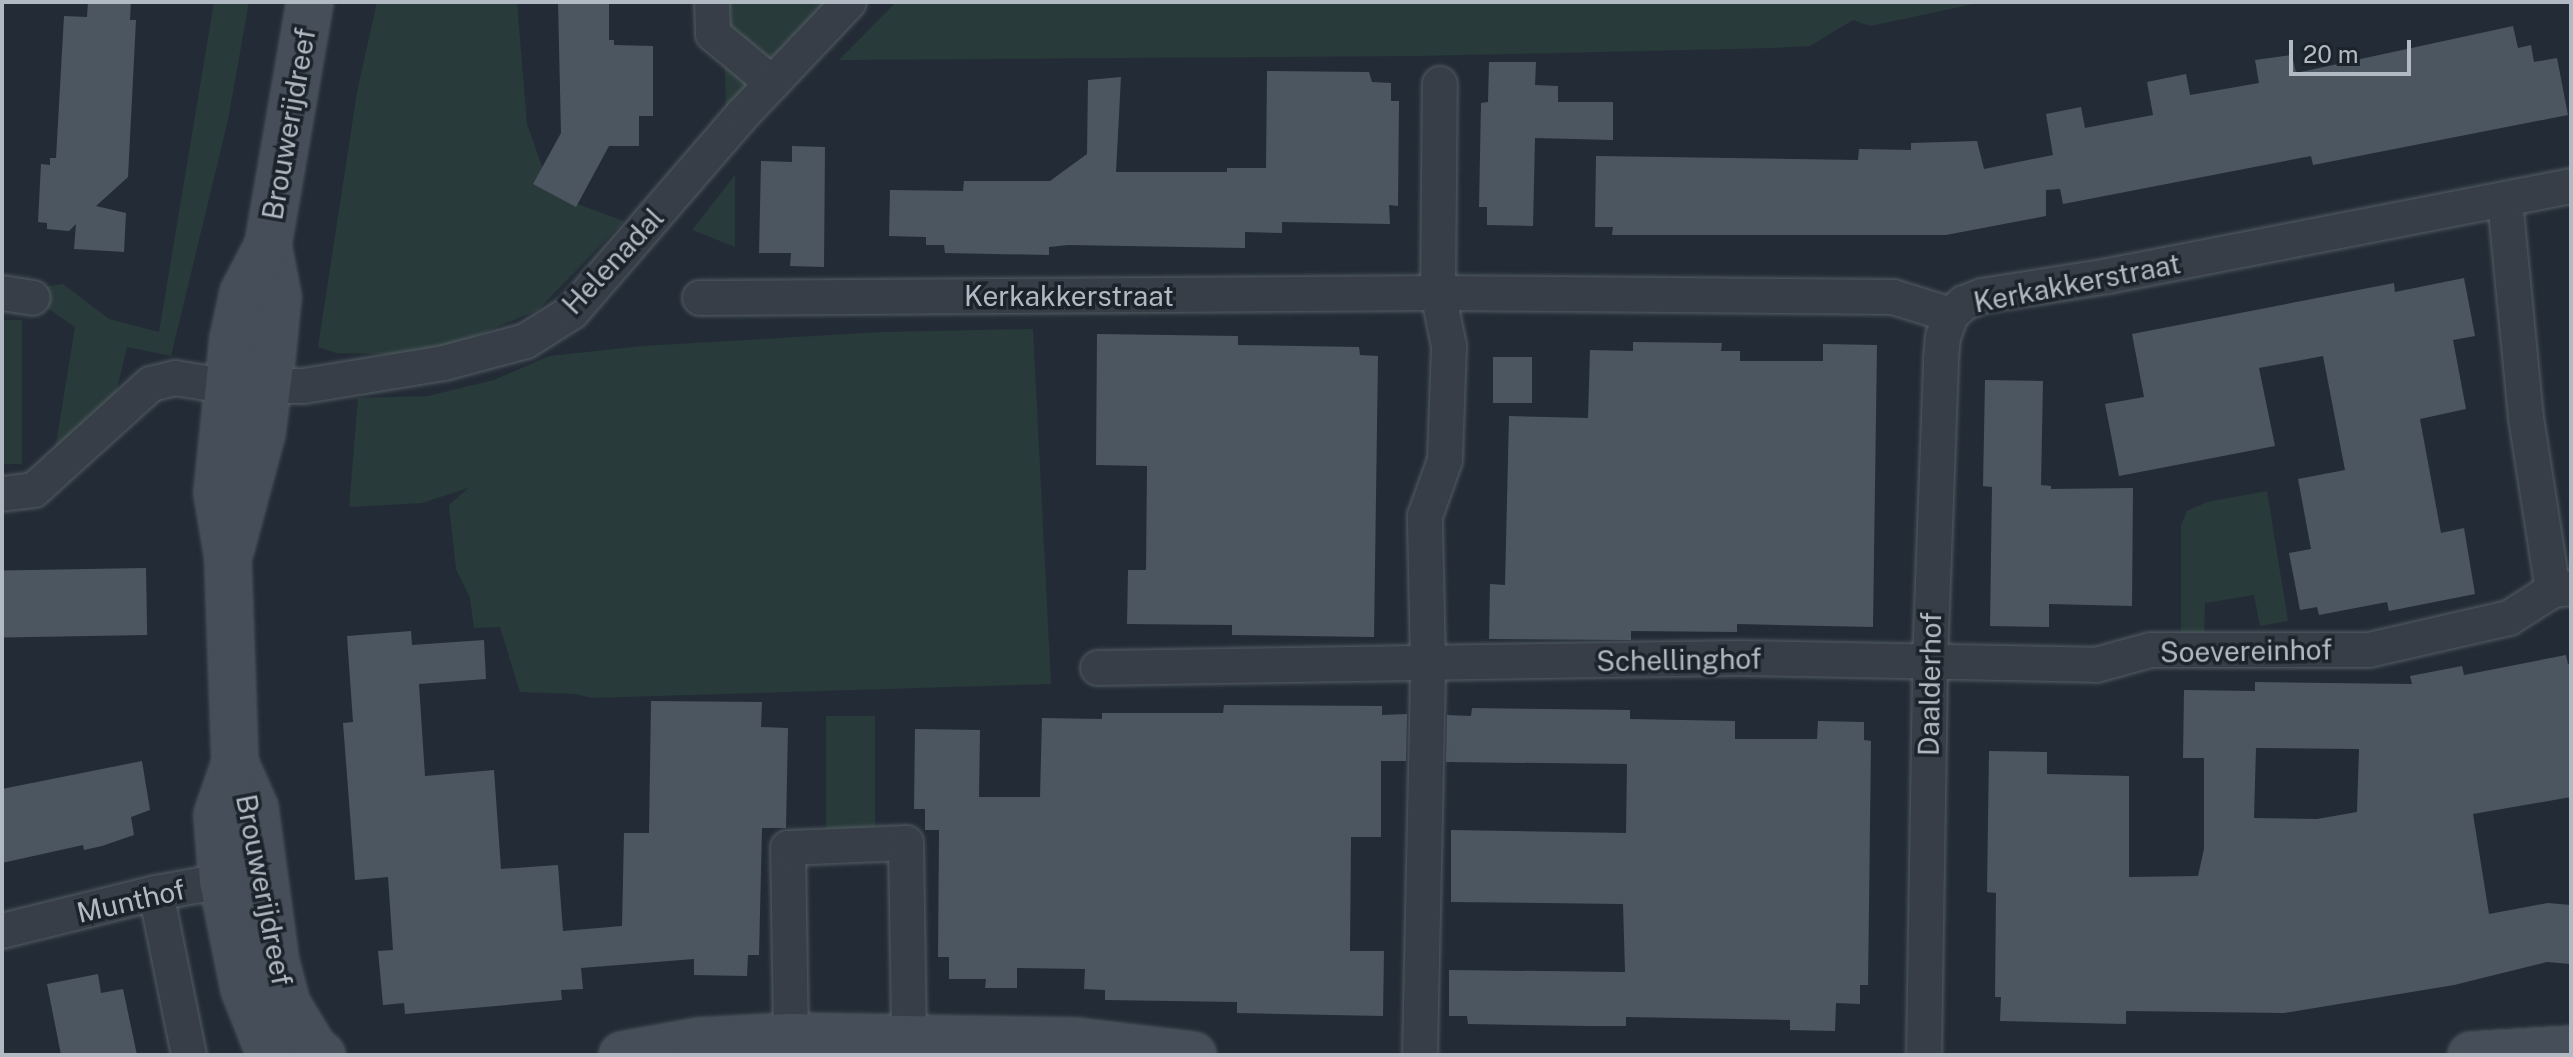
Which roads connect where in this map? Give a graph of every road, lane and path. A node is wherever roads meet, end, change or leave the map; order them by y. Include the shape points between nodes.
1 (310, 2) edge
2 (712, 2) edge
3 (849, 2) edge
4 (772, 83) junction
5 (1440, 84) dead end
6 (2571, 186) edge
7 (2505, 200) junction
8 (1438, 293) junction
9 (700, 298) dead end
10 (1951, 315) junction
11 (246, 387) junction
12 (2, 494) edge
13 (2562, 589) edge
14 (1930, 663) junction
15 (1428, 665) junction
16 (1098, 668) dead end
17 (242, 877) junction
18 (156, 893) junction
19 (2, 931) edge
20 (791, 1036) junction
21 (909, 1037) junction
22 (2571, 1049) edge
23 (189, 1055) edge
24 (270, 1055) edge
25 (322, 1055) edge
26 (622, 1055) edge
27 (1193, 1055) edge
28 (1420, 1055) edge
29 (1924, 1055) edge
30 (2471, 1055) edge

1 - 11 street, Brouwerijdreef via 268,245 278,297
2 - 4 street via 713,34
3 - 4 street, Helenadal
4 - 11 street, Helenadal via 572,312 526,341 444,363 304,386
5 - 8 street
6 - 7 street, Kerkakkerstraat
7 - 10 street, Kerkakkerstraat via 1982,296
7 - 13 street, Soevereinhof via 2526,418
8 - 9 street, Kerkakkerstraat
8 - 10 street, Kerkakkerstraat via 1893,297
8 - 15 street via 1449,346 1445,460 1425,516
10 - 14 street, Daalderhof via 1941,359
11 - 12 street, Helenadal via 175,378 151,384 34,490
11 - 17 street, Brouwerijdreef via 262,433 228,558 235,763 255,808
13 - 14 street, Soevereinhof via 2509,618 2369,650 2151,650 2096,665
14 - 15 street, Schellinghof via 1742,658
14 - 29 street, Daalderhof
15 - 16 street, Schellinghof
15 - 28 street
17 - 18 street, Munthof
17 - 24 street, Brouwerijdreef via 244,989
17 - 25 street, Brouwerijdreef via 287,1004
18 - 19 street, Munthof
18 - 23 street
20 - 21 street
20 - 21 street via 788,848 906,843
20 - 26 street via 698,1041
21 - 27 street via 1076,1041
22 - 30 street

